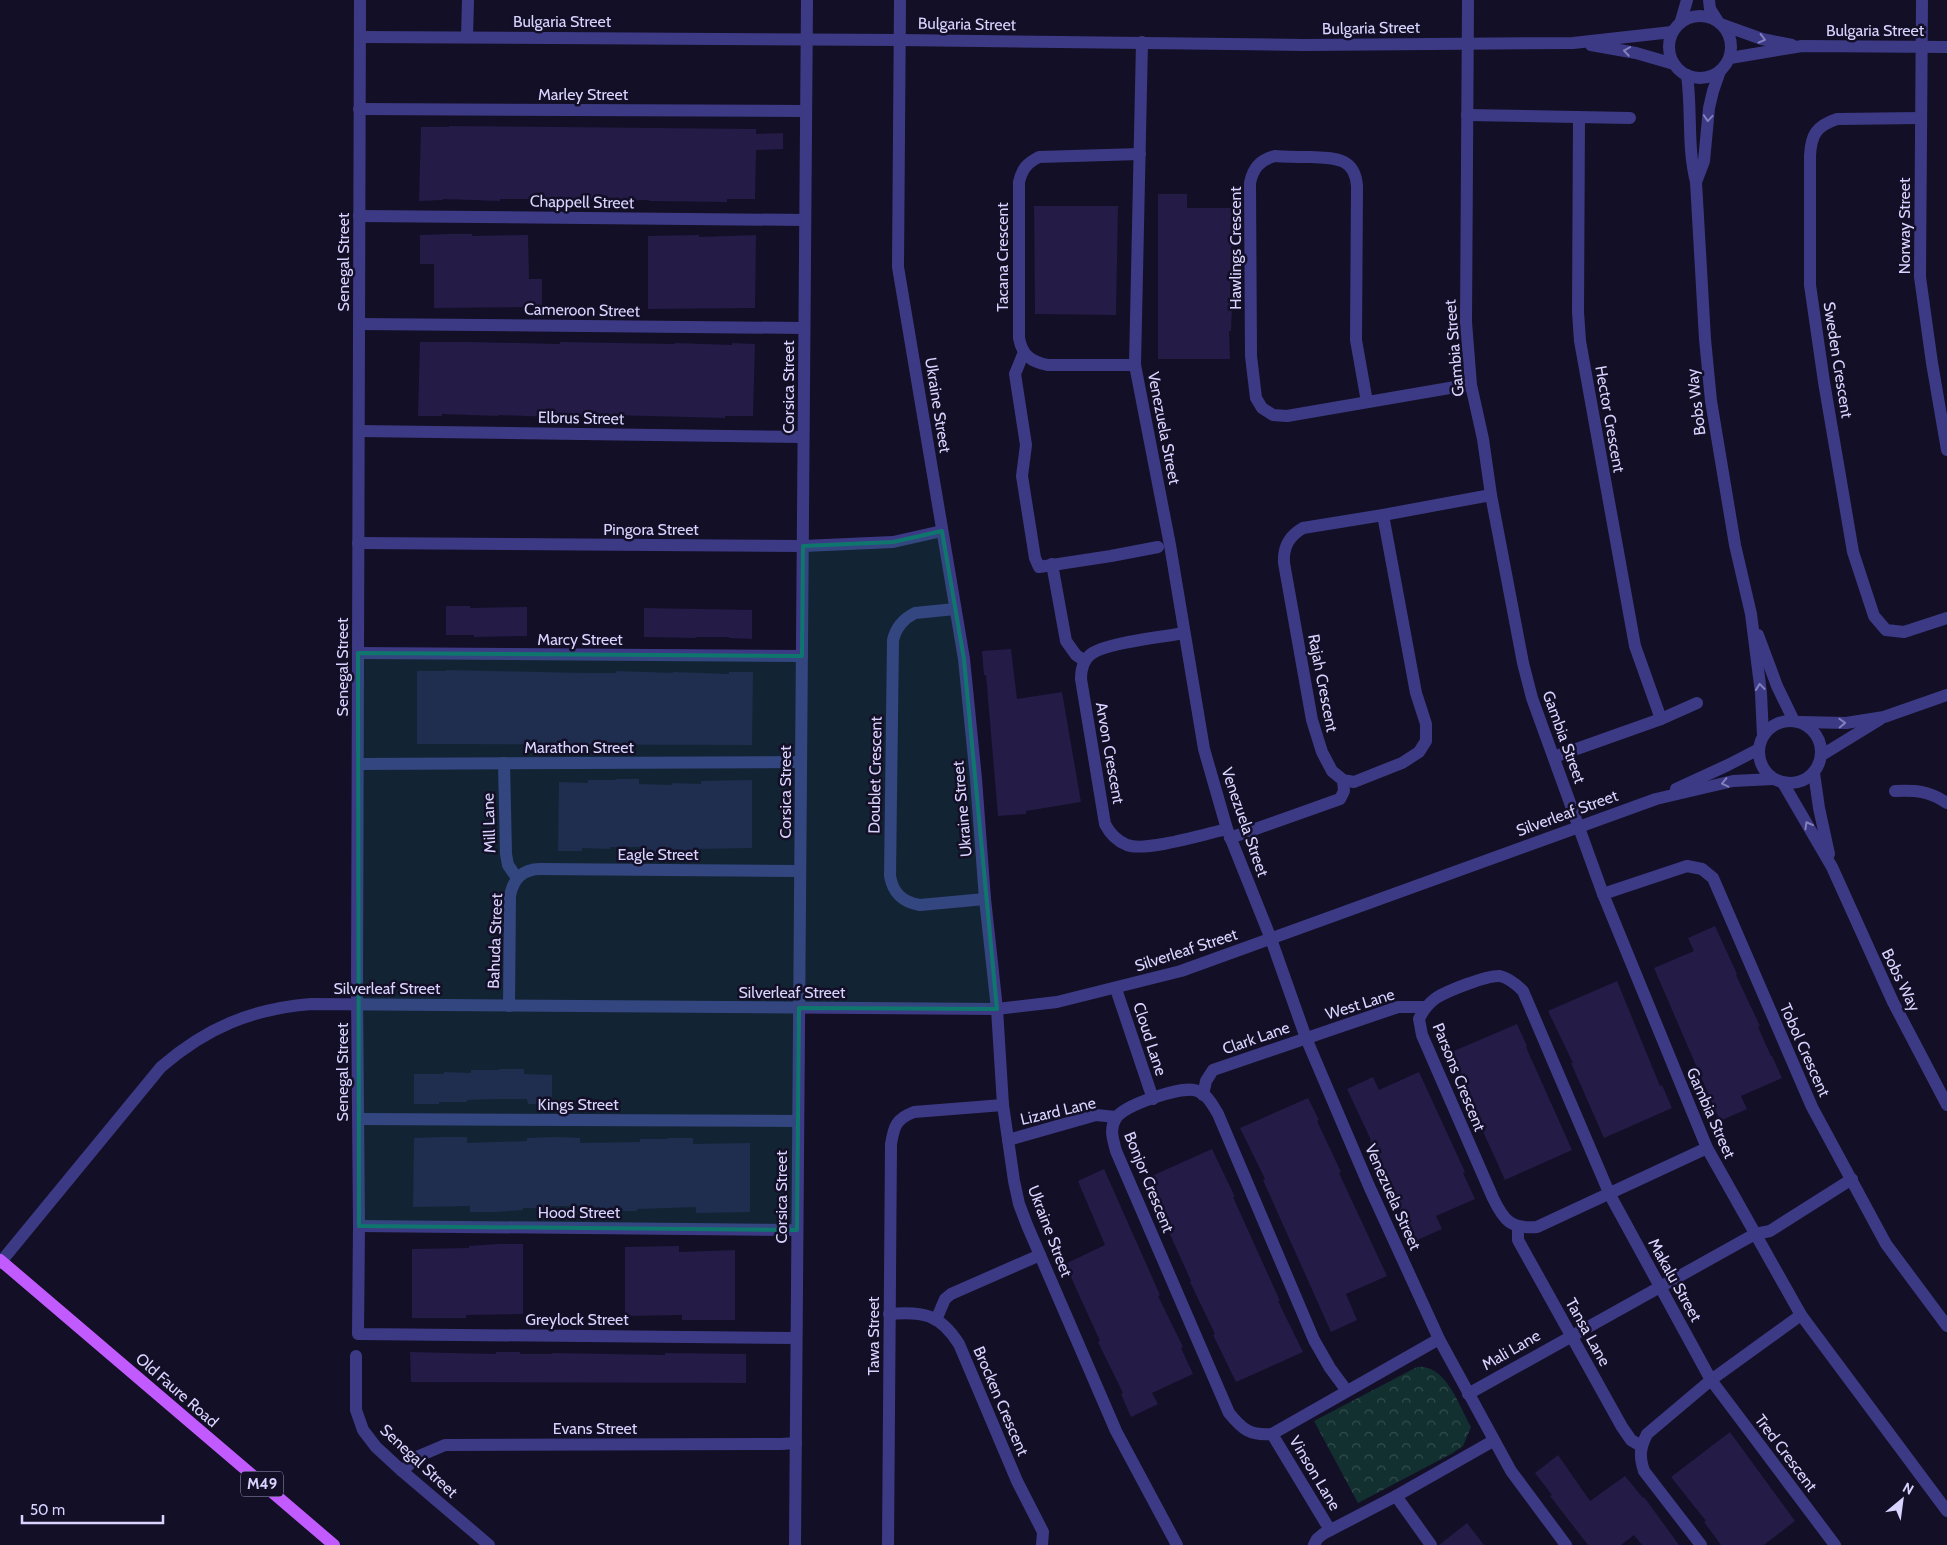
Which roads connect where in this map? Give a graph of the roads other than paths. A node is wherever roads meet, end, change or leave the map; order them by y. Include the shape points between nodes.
1 (360, 0) edge
2 (468, 0) edge
3 (807, 0) edge
4 (900, 0) edge
5 (1468, 0) edge
6 (1687, 0) edge
7 (1708, 0) edge
8 (1922, 0) edge
9 (1681, 21) junction
10 (1720, 22) junction
11 (1672, 32) junction
12 (360, 36) junction
13 (467, 37) junction
14 (806, 39) junction
15 (900, 40) junction
16 (1142, 42) junction
17 (1573, 42) junction
18 (1468, 43) junction
19 (1802, 46) junction
20 (1922, 47) junction
21 (1947, 47) edge
22 (1730, 58) junction
23 (1674, 64) junction
24 (1720, 71) junction
25 (1687, 75) junction
26 (359, 109) junction
27 (806, 111) junction
28 (1468, 115) junction
29 (1579, 117) junction
30 (1630, 118) dead end
31 (1921, 118) junction
32 (1140, 154) junction
33 (1696, 182) junction
34 (359, 216) junction
35 (805, 220) junction
36 (359, 324) junction
37 (804, 328) junction
38 (1024, 352) junction
39 (1135, 365) junction
40 (1471, 384) junction
41 (1367, 402) junction
42 (359, 431) junction
43 (804, 437) junction
44 (1947, 450) edge
45 (1491, 495) junction
46 (1383, 515) junction
47 (942, 531) junction
48 (358, 543) junction
49 (803, 546) junction
50 (1158, 547) dead end
51 (1052, 564) junction
52 (956, 609) junction
53 (1751, 614) junction
54 (1947, 618) edge
55 (1184, 633) junction
56 (358, 653) junction
57 (802, 656) junction
58 (1085, 661) junction
59 (1947, 695) edge
60 (1698, 703) dead end
61 (1884, 717) junction
62 (1661, 720) junction
63 (1797, 722) junction
64 (1763, 736) junction
65 (1759, 749) junction
66 (1822, 755) junction
67 (1554, 757) junction
68 (801, 762) junction
69 (504, 763) junction
70 (358, 764) junction
71 (1814, 773) junction
72 (1343, 780) junction
73 (1778, 781) junction
74 (1895, 791) dead end
75 (1656, 799) junction
76 (1947, 803) edge
77 (1579, 826) junction
78 (1229, 834) junction
79 (1832, 867) junction
80 (800, 871) junction
81 (517, 878) junction
82 (1603, 894) junction
83 (985, 899) junction
84 (1270, 939) junction
85 (1116, 988) junction
86 (357, 1004) junction
87 (509, 1006) junction
88 (1425, 1007) junction
89 (799, 1008) junction
90 (997, 1008) junction
91 (1306, 1038) junction
92 (1204, 1095) junction
93 (1153, 1099) junction
94 (1003, 1105) junction
95 (1947, 1105) edge
96 (1116, 1117) junction
97 (358, 1119) junction
98 (798, 1121) junction
99 (1008, 1140) junction
100 (1706, 1148) junction
101 (1852, 1179) junction
102 (1610, 1195) junction
103 (359, 1226) junction
104 (1518, 1227) junction
105 (797, 1230) junction
106 (1755, 1234) junction
107 (1040, 1255) junction
108 (0, 1261) edge
109 (1660, 1287) junction
110 (890, 1314) junction
111 (1801, 1315) junction
112 (936, 1320) junction
113 (1947, 1326) edge
114 (358, 1334) joint
115 (1571, 1335) junction
116 (796, 1338) junction
117 (1439, 1339) junction
118 (356, 1356) dead end
119 (1711, 1380) junction
120 (1347, 1391) junction
121 (1468, 1394) junction
122 (1272, 1434) junction
123 (1493, 1441) junction
124 (796, 1443) junction
125 (1641, 1446) junction
126 (402, 1471) junction
127 (1396, 1496) junction
128 (1947, 1511) edge
129 (1330, 1530) junction
130 (334, 1545) edge
131 (488, 1545) edge
132 (795, 1545) edge
133 (888, 1545) edge
134 (1042, 1545) edge
135 (1177, 1545) edge
136 (1314, 1545) edge
137 (1431, 1545) edge
138 (1566, 1545) edge
139 (1701, 1545) edge
140 (1835, 1545) edge

1 - 12 street, Senegal Street
2 - 13 street
3 - 14 street, Corsica Street
4 - 15 street, Ukraine Street
5 - 18 street, Gambia Street
6 - 9 street
7 - 10 street via 1710,9
8 - 20 street, Norway Street
9 - 10 street via 1700,15
9 - 11 street
10 -> 19 street, Bulgaria Street via 1762,39
10 - 22 street via 1732,44
11 - 17 street, Bulgaria Street
11 - 23 street via 1669,48
12 - 13 street, Bulgaria Street
12 - 26 street, Senegal Street
13 - 14 street, Bulgaria Street
14 - 15 street, Bulgaria Street
14 - 27 street, Corsica Street
15 - 16 street, Bulgaria Street
15 - 47 street, Ukraine Street via 898,267
16 - 18 street, Bulgaria Street via 1304,45
16 - 32 street, Venezuela Street
17 - 18 street, Bulgaria Street
23 -> 17 street, Bulgaria Street via 1636,53
18 - 28 street, Gambia Street
19 - 20 street, Bulgaria Street
19 - 22 street, Bulgaria Street
20 - 21 street, Bulgaria Street
20 - 31 street, Norway Street
22 - 24 street
23 - 25 street
24 - 25 street via 1704,78
24 -> 33 street, Bobs Way via 1709,108 1704,161
25 - 33 street, Bobs Way via 1690,161
26 - 27 street, Marley Street
26 - 34 street, Senegal Street
27 - 35 street, Corsica Street
28 - 29 street
28 - 40 street, Gambia Street via 1466,322
29 - 30 street
29 - 62 street, Hector Crescent via 1580,341 1635,646
31 - 44 street, Norway Street via 1920,277
31 - 54 street, Sweden Crescent via 1837,119 1817,130 1811,141 1810,156 1810,285 1853,552 1874,616 1886,630 1904,632
32 - 38 street, Tacana Crescent via 1039,156 1021,172 1018,182 1018,338
32 - 39 street, Venezuela Street
33 - 53 street, Bobs Way via 1711,401 1735,545
34 - 35 street, Chappell Street
34 - 36 street, Senegal Street
35 - 37 street, Corsica Street
36 - 37 street, Cameroon Street
36 - 42 street, Senegal Street
37 - 43 street, Corsica Street
38 - 39 street via 1037,363 1048,365
38 - 51 street via 1015,374 1026,445 1022,476 1034,558 1039,567
39 - 55 street, Venezuela Street
40 - 41 street, Hawlings Crescent
40 - 45 street, Gambia Street
41 - 41 street, Hawlings Crescent via 1280,416 1267,412 1256,398 1250,356 1250,183 1255,168 1267,158 1334,158 1346,163 1354,173 1356,340
42 - 43 street, Elbrus Street
42 - 48 street, Senegal Street
43 - 49 street, Corsica Street
45 - 46 street, Rajah Crescent
45 - 67 street, Gambia Street via 1523,664 1542,730
46 - 72 street via 1416,693 1426,724 1426,741 1420,752 1402,763 1354,782
46 - 72 street, Rajah Crescent via 1303,528 1287,542 1283,553 1312,720 1322,752 1332,771
47 - 49 street, Pingora Street via 893,542
47 - 52 street, Ukraine Street
48 - 49 street, Pingora Street
48 - 56 street, Senegal Street
49 - 57 street, Corsica Street
50 - 51 street
51 - 58 street via 1066,641
52 - 83 street, Ukraine Street via 964,659
52 - 83 street, Doublet Crescent via 916,613 899,625 893,640 890,876 898,896 912,903
53 - 63 street, Bobs Way via 1777,686
64 -> 53 street, Bobs Way
55 - 58 street via 1104,647
55 - 78 street, Venezuela Street via 1204,749
56 - 57 street, Marcy Street
56 - 70 street, Senegal Street
57 - 68 street, Corsica Street
58 - 78 street, Arvon Crescent via 1081,679 1109,832 1129,846 1146,847
59 - 61 street
60 - 62 street
63 -> 61 street via 1846,723
61 - 66 street
62 - 67 street
63 - 64 street via 1782,722
63 - 66 street via 1814,732
64 - 65 street
65 - 73 street via 1762,765
65 - 75 street, Silverleaf Street
66 - 71 street
67 - 77 street, Gambia Street
68 - 69 street, Marathon Street
68 - 80 street, Corsica Street
69 - 70 street, Marathon Street
69 - 81 street, Mill Lane via 505,849 508,865
70 - 86 street, Senegal Street
71 - 73 street via 1795,784
71 - 79 street, Bobs Way
72 - 78 street, Arvon Crescent via 1344,791 1340,799
73 -> 75 street, Silverleaf Street via 1733,780
79 -> 73 street, Bobs Way
74 - 76 street via 1918,790
75 - 77 street, Silverleaf Street
77 - 82 street, Gambia Street
77 - 84 street, Silverleaf Street
78 - 84 street, Venezuela Street
79 - 95 street, Bobs Way via 1893,1002
80 - 81 street, Eagle Street via 534,869
80 - 89 street, Corsica Street
81 - 87 street, Bahuda Street via 510,896
82 - 100 street, Gambia Street
82 - 101 street, Tobol Crescent via 1687,866 1702,869 1713,878 1809,1100
83 - 90 street, Ukraine Street
84 - 85 street, Silverleaf Street via 1181,972
84 - 91 street, Venezuela Street
85 - 90 street, Silverleaf Street via 1057,1002
85 - 93 street, Cloud Lane
86 - 87 street, Silverleaf Street
86 - 97 street, Senegal Street
86 - 108 street, Silverleaf Street via 311,1004 272,1009 231,1021 190,1043 148,1080
87 - 89 street, Silverleaf Street
88 - 91 street, West Lane via 1398,1006
88 - 102 street, Parsons Crescent via 1438,997 1483,978 1500,976 1523,991
88 - 104 street, Parsons Crescent via 1418,1019 1422,1035 1500,1214
89 - 90 street, Silverleaf Street
89 - 98 street, Corsica Street
90 - 94 street, Ukraine Street
91 - 92 street, Clark Lane via 1213,1070 1206,1082
91 - 117 street, Venezuela Street
92 - 93 street, Bonjor Crescent via 1196,1090 1181,1090
92 - 120 street via 1218,1114 1314,1340
93 - 96 street, Bonjor Crescent via 1128,1108
94 - 99 street, Ukraine Street
94 - 110 street, Tawa Street via 914,1112 894,1127
96 - 99 street, Lizard Lane via 1096,1115
96 - 122 street, Bonjor Crescent via 1111,1131 1116,1151 1229,1413 1247,1431 1259,1435
97 - 98 street, Kings Street
97 - 103 street, Senegal Street
98 - 105 street, Corsica Street
99 - 107 street, Ukraine Street via 1019,1204
100 - 102 street
100 - 106 street, Gambia Street
101 - 106 street, Mali Lane via 1770,1231
101 - 113 street, Tobol Crescent via 1893,1254
102 - 104 street via 1537,1227
102 - 109 street, Makalu Street
103 - 105 street, Hood Street
103 - 114 street, Senegal Street
104 - 115 street, Tansa Lane via 1518,1240
105 - 116 street, Corsica Street
106 - 109 street, Mali Lane
106 - 111 street, Gambia Street
107 - 112 street via 951,1294 945,1299
107 - 135 street, Ukraine Street via 1116,1431
108 - 130 main road, Old Faure Road / M49
109 - 115 street, Mali Lane
109 - 119 street, Makalu Street
110 - 112 street, Brocken Crescent via 922,1314
110 - 133 street, Tawa Street
111 - 119 street
111 - 128 street, Gambia Street
112 - 134 street, Brocken Crescent via 950,1330 958,1344 1017,1481 1043,1532
114 - 116 street, Greylock Street
115 - 121 street, Mali Lane
115 - 125 street, Tansa Lane via 1622,1427 1631,1440
116 - 124 street, Corsica Street
117 - 120 street
117 - 121 street, Venezuela Street
118 - 126 street, Senegal Street via 356,1410 363,1430
119 - 125 street via 1647,1434
119 - 140 street, Tred Crescent
120 - 122 street
121 - 123 street, Venezuela Street
122 - 129 street, Vinson Lane
123 - 127 street
123 - 138 street, Venezuela Street via 1511,1471
124 - 126 street, Evans Street via 445,1445 419,1456
124 - 132 street, Corsica Street
125 - 139 street via 1644,1471
126 - 131 street, Senegal Street
127 - 129 street
127 - 137 street
129 - 136 street

